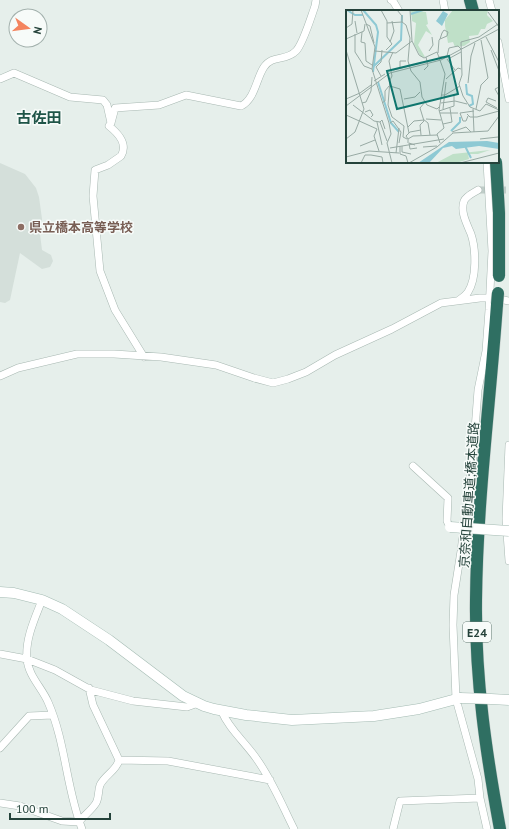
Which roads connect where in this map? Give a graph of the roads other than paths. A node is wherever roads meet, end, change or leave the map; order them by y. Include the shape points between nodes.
1 (316, 0) edge
2 (391, 0) edge
3 (443, 0) edge
4 (470, 0) edge
5 (489, 0) edge
6 (398, 10) edge
7 (445, 10) edge
8 (473, 10) edge
9 (492, 10) edge
10 (499, 56) edge
11 (509, 56) edge
12 (0, 79) edge
13 (509, 99) edge
14 (111, 123) junction
15 (486, 163) edge
16 (496, 163) edge
17 (478, 190) tunnel mouth
18 (499, 299) edge
19 (459, 300) junction
20 (144, 356) junction
21 (0, 376) edge
22 (509, 445) edge
23 (413, 466) dead end
24 (450, 527) joint
25 (509, 531) edge
26 (509, 561) edge
27 (0, 592) edge
28 (42, 600) junction
29 (0, 654) edge
30 (27, 659) junction
31 (89, 688) junction
32 (458, 699) junction
33 (509, 700) edge
34 (198, 703) junction
35 (221, 710) junction
36 (53, 715) junction
37 (0, 748) edge
38 (119, 760) junction
39 (270, 780) junction
40 (480, 798) junction
41 (0, 803) edge
42 (79, 822) junction
43 (82, 829) edge
44 (294, 829) edge
45 (393, 829) edge
46 (487, 829) edge
47 (500, 829) edge

1 - 14 street via 297,51 288,57 270,60 247,103 241,106 186,95 159,105 115,108
2 - 6 street
3 - 7 street
4 - 8 highway
5 - 9 street
10 - 11 street
10 - 13 street
12 - 14 street via 14,73 70,97 103,100
14 - 20 street via 109,126 123,141 124,148 122,156 95,170 93,196 100,271 115,310
15 - 18 street via 492,251
16 - 18 highway, 京奈和自動車道;橋本道路 / E24, bridge
17 - 19 street via 464,200 462,209 473,241 475,258 471,287
18 - 19 street
18 - 32 street via 478,390 471,476 454,595 453,625
18 - 47 highway, 京奈和自動車道;橋本道路 / E24 via 479,514 476,600 482,722
19 - 20 street via 441,303 306,372 273,383 216,365
20 - 21 street via 77,354 18,368
22 - 26 street via 506,519
23 - 24 street via 448,498 447,521
24 - 25 street, bridge
27 - 28 street
28 - 30 street via 28,639
28 - 34 street via 62,609 109,640 184,696
29 - 30 street
30 - 31 street
30 - 36 street
31 - 34 street via 133,701 187,707
31 - 38 street via 93,705
32 - 33 street, bridge
32 - 35 street via 419,709 374,716 292,720
32 - 40 street via 478,779
34 - 35 street
35 - 39 street via 226,722
36 - 37 street via 29,716
36 - 42 street via 61,738
38 - 39 street via 168,761
38 - 42 street via 118,765 100,785 97,802
39 - 44 street
40 - 45 street via 400,801
40 - 46 street
41 - 42 street via 20,806 62,821
42 - 43 street

